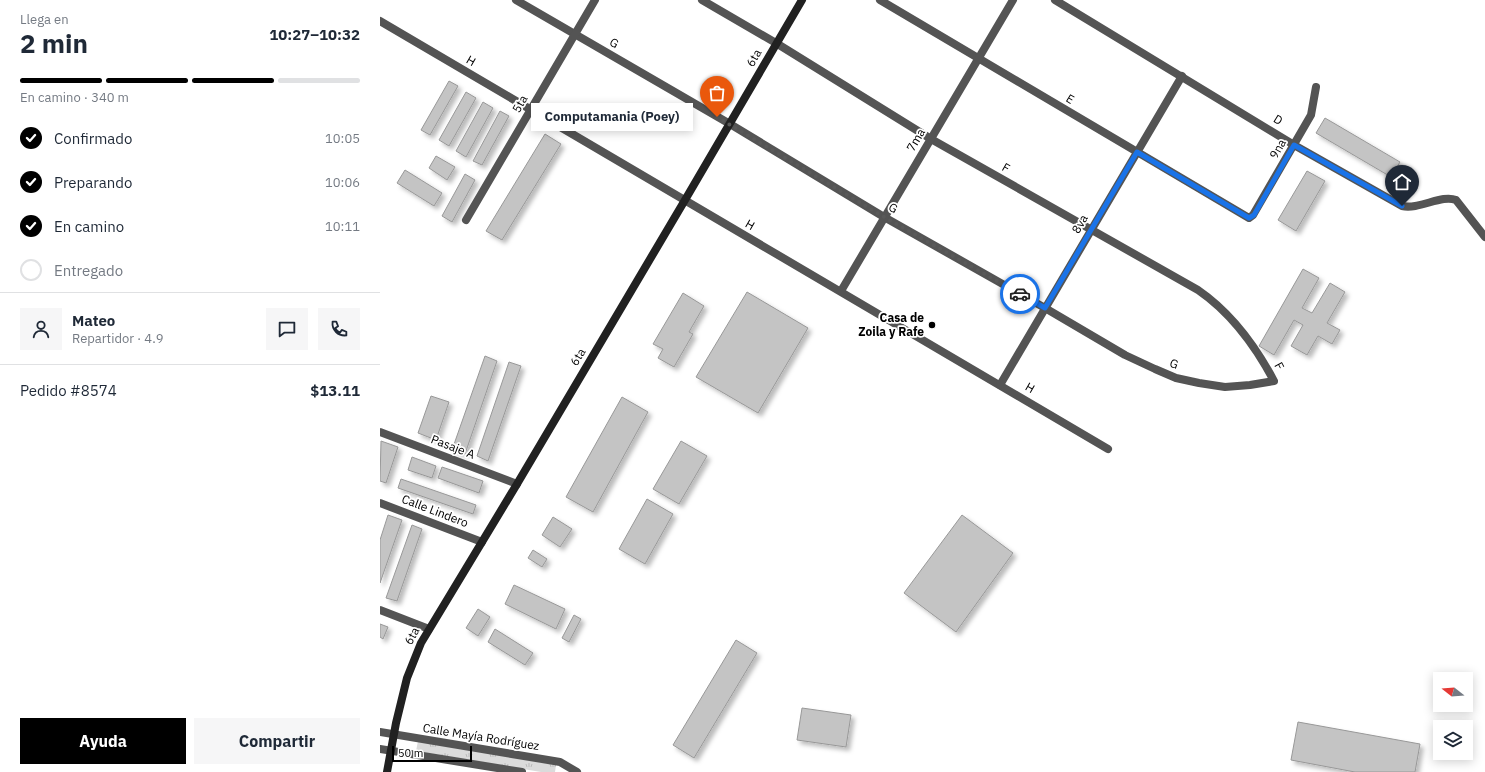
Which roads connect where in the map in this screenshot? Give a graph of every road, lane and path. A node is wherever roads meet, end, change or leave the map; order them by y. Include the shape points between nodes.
1 (516, 0) edge
2 (595, 0) edge
3 (702, 0) edge
4 (802, 0) edge
5 (880, 0) edge
6 (1013, 0) edge
7 (1055, 0) edge
8 (380, 21) edge
9 (574, 34) junction
10 (776, 43) junction
11 (978, 58) junction
12 (1182, 76) junction
13 (1316, 87) dead end
14 (530, 109) junction
15 (730, 124) junction
16 (931, 139) junction
17 (1294, 145) junction
18 (1137, 152) junction
19 (685, 200) junction
20 (884, 217) junction
21 (1249, 218) joint
22 (466, 220) dead end
23 (1091, 230) junction
24 (1485, 237) edge
25 (841, 291) junction
26 (1045, 308) junction
27 (1274, 381) joint
28 (1000, 385) junction
29 (380, 432) edge
30 (1108, 449) dead end
31 (517, 484) junction
32 (380, 503) edge
33 (482, 542) junction
34 (380, 610) edge
35 (429, 629) junction
36 (380, 732) edge
37 (394, 734) junction
38 (380, 749) edge
39 (391, 751) junction
40 (388, 772) edge
41 (522, 772) edge
42 (576, 772) edge

1 - 9 street, G
2 - 9 street, 5ta
3 - 10 street, F
4 - 10 main road, 6ta
5 - 11 street, E
6 - 11 street, 7ma
7 - 12 street, D
8 - 14 street, H
9 - 14 street, 5ta
9 - 15 street, G
10 - 15 main road, 6ta
10 - 16 street, F
11 - 16 street, 7ma
11 - 18 street, E
12 - 17 street, D
12 - 18 street, 8va
13 - 17 street, 9na via 1311,115
14 - 19 street, H
14 - 22 street, 5ta
15 - 19 main road, 6ta
15 - 20 street, G
16 - 20 street, 7ma
16 - 23 street, F
17 - 21 street, 9na via 1254,215
17 - 24 street, D via 1402,206 1456,200
18 - 21 street, E
18 - 23 street, 8va
19 - 25 street, H
19 - 31 main road, 6ta
20 - 25 street, 7ma
20 - 26 street, G
23 - 26 street, 8va
23 - 27 street, F via 1212,300 1254,348
25 - 28 street, H
26 - 27 street, G via 1125,355 1176,378 1225,387 1250,386
26 - 28 street, 8va
28 - 30 street, H
29 - 31 street, Pasaje A
31 - 33 main road, 6ta
32 - 33 street, Calle Lindero
33 - 35 main road, 6ta
34 - 35 street
35 - 37 main road, 6ta via 407,678
36 - 37 street, Calle Mayía Rodríguez
37 - 39 main road, 6ta
37 - 42 street, Calle Mayía Rodríguez via 560,762
38 - 39 street
39 - 40 main road, 6ta
39 - 41 street

